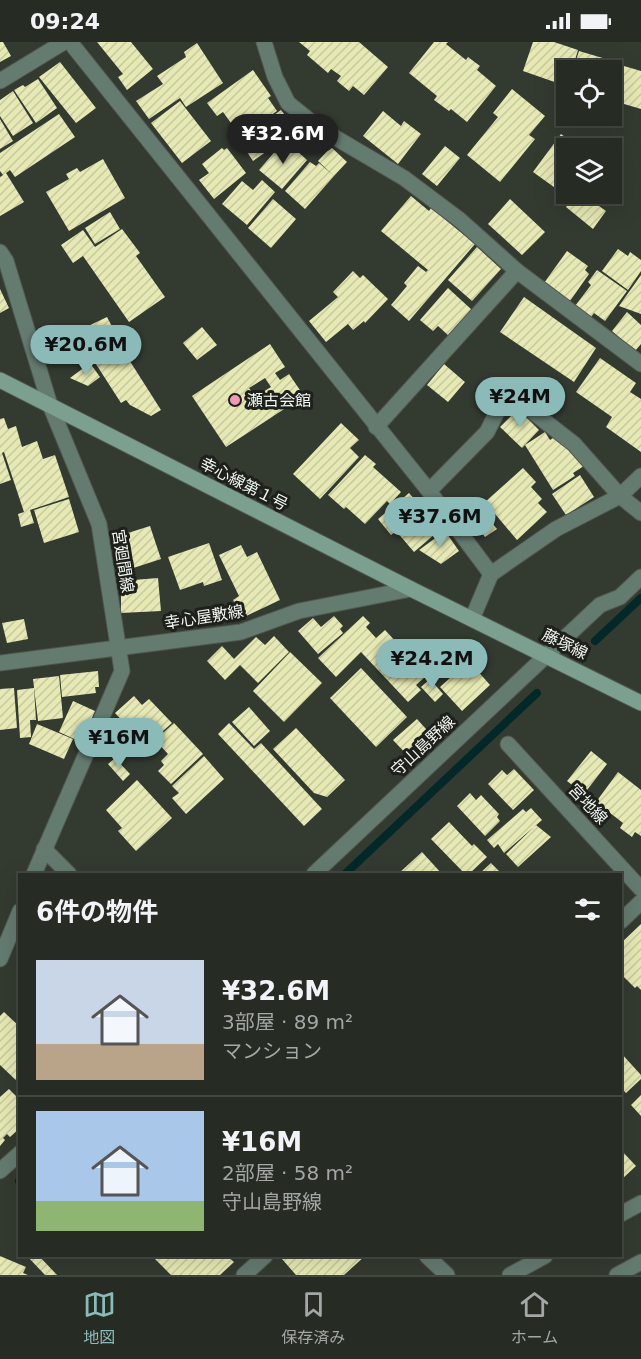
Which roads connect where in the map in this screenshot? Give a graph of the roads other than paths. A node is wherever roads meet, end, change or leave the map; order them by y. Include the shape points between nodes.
1 (64, 42) edge
2 (264, 42) edge
3 (0, 81) edge
4 (0, 252) edge
5 (517, 271) junction
6 (641, 364) edge
7 (0, 380) edge
8 (50, 405) junction
9 (376, 427) junction
10 (641, 476) edge
11 (429, 491) junction
12 (620, 496) junction
13 (641, 513) edge
14 (492, 574) junction
15 (641, 577) edge
16 (411, 589) junction
17 (472, 619) junction
18 (118, 648) junction
19 (546, 655) junction
20 (0, 663) edge
21 (641, 703) edge
22 (508, 744) dead end
23 (44, 849) junction
24 (34, 873) edge
25 (68, 873) edge
26 (315, 873) edge
27 (641, 889) edge
28 (641, 902) edge
29 (18, 916) edge
30 (622, 920) edge
31 (0, 959) edge
32 (18, 1155) edge
33 (0, 1171) edge
34 (641, 1203) edge
35 (622, 1213) edge
36 (264, 1257) edge
37 (428, 1257) edge
38 (543, 1257) edge
39 (641, 1262) edge
40 (244, 1275) edge
41 (447, 1275) edge
42 (510, 1275) edge
43 (617, 1275) edge

1 - 3 street
1 - 9 street
2 - 5 street via 288,103 319,128 404,178 460,220
4 - 8 street, 宮廻間線
5 - 6 street
5 - 9 street
7 - 8 street, 幸心線第１号
8 - 16 street, 幸心線第１号
8 - 18 street, 宮廻間線 via 99,524
9 - 11 street
10 - 12 street
11 - 12 street via 487,432 507,403 524,405 574,444
11 - 14 street
12 - 13 street
12 - 14 street via 556,529
14 - 17 street
15 - 19 street, 守山島野線 via 620,597 600,605
16 - 17 street, 幸心線第１号
16 - 18 street, 幸心屋敷線 via 299,612 241,632
17 - 19 street, 藤塚線
18 - 20 street, 幸心屋敷線
18 - 23 street, 宮廻間線 via 123,671
19 - 21 street, 藤塚線
19 - 26 street, 守山島野線
22 - 27 street, 宮地線
23 - 24 street, 宮廻間線
23 - 25 street
28 - 30 street
29 - 31 street
32 - 33 street
34 - 35 street
36 - 40 street
37 - 41 street
38 - 42 street
39 - 43 street

